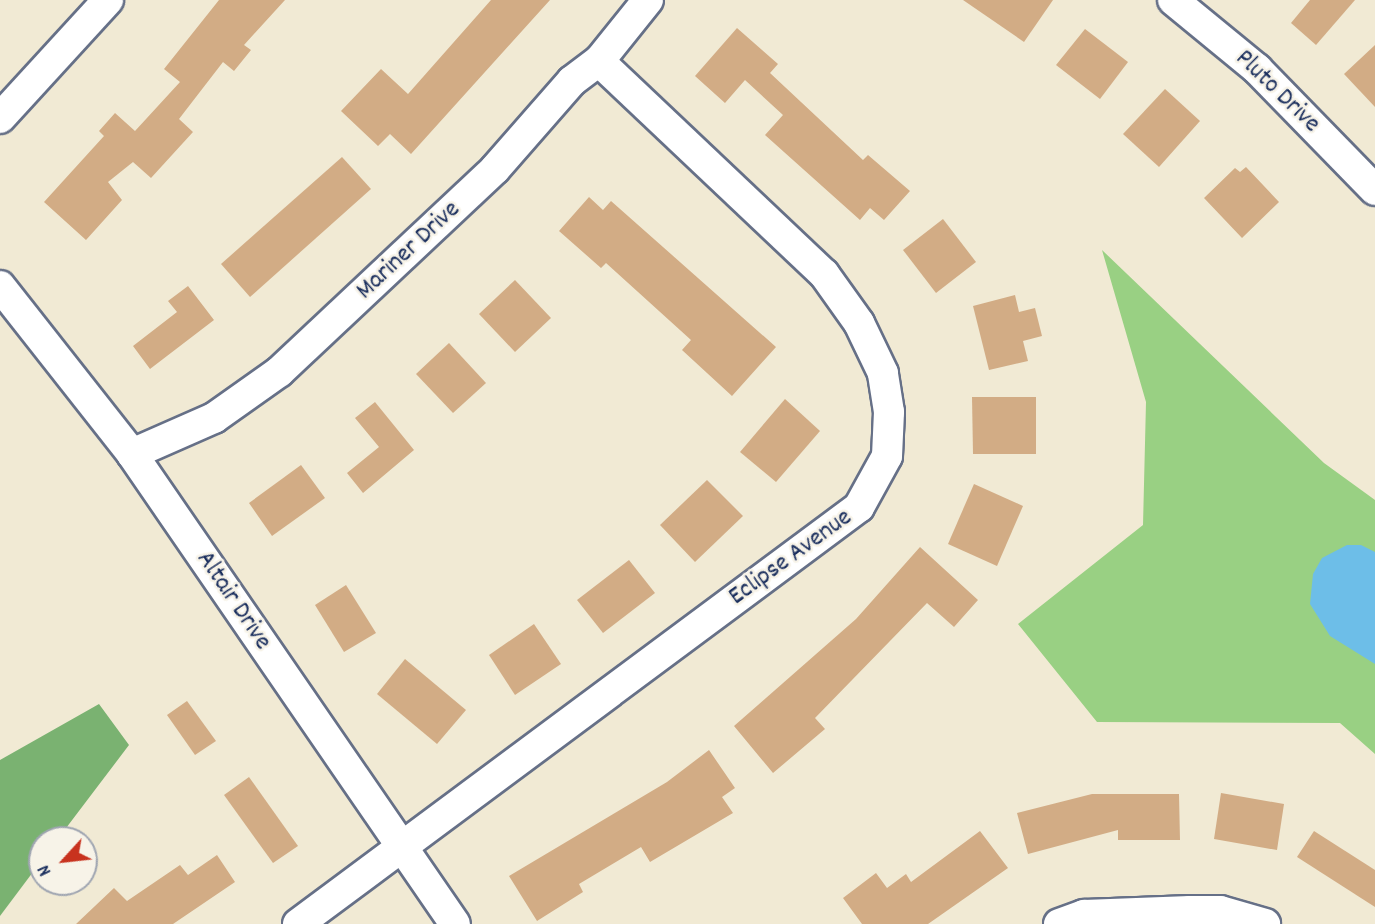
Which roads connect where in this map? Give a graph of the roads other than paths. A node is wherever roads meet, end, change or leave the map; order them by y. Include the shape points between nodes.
1 (108, 0) edge
2 (648, 0) edge
3 (1173, 0) edge
4 (599, 61) junction
5 (0, 118) edge
6 (1375, 190) edge
7 (0, 286) edge
8 (132, 454) junction
9 (402, 848) junction
10 (298, 924) edge
11 (455, 924) edge
12 (1059, 924) edge
13 (1265, 924) edge

1 - 5 street
2 - 4 street, Mariner Drive
3 - 6 street, Pluto Drive via 1257,69
4 - 8 street, Mariner Drive via 572,81 495,169 279,372 214,418
4 - 9 street, Eclipse Avenue via 824,274 859,323 883,373 889,412 887,456 859,507
7 - 8 street, Altair Drive
8 - 9 street, Altair Drive
9 - 10 street, Eclipse Avenue
9 - 11 street, Altair Drive
12 - 13 street via 1084,915 1220,911

